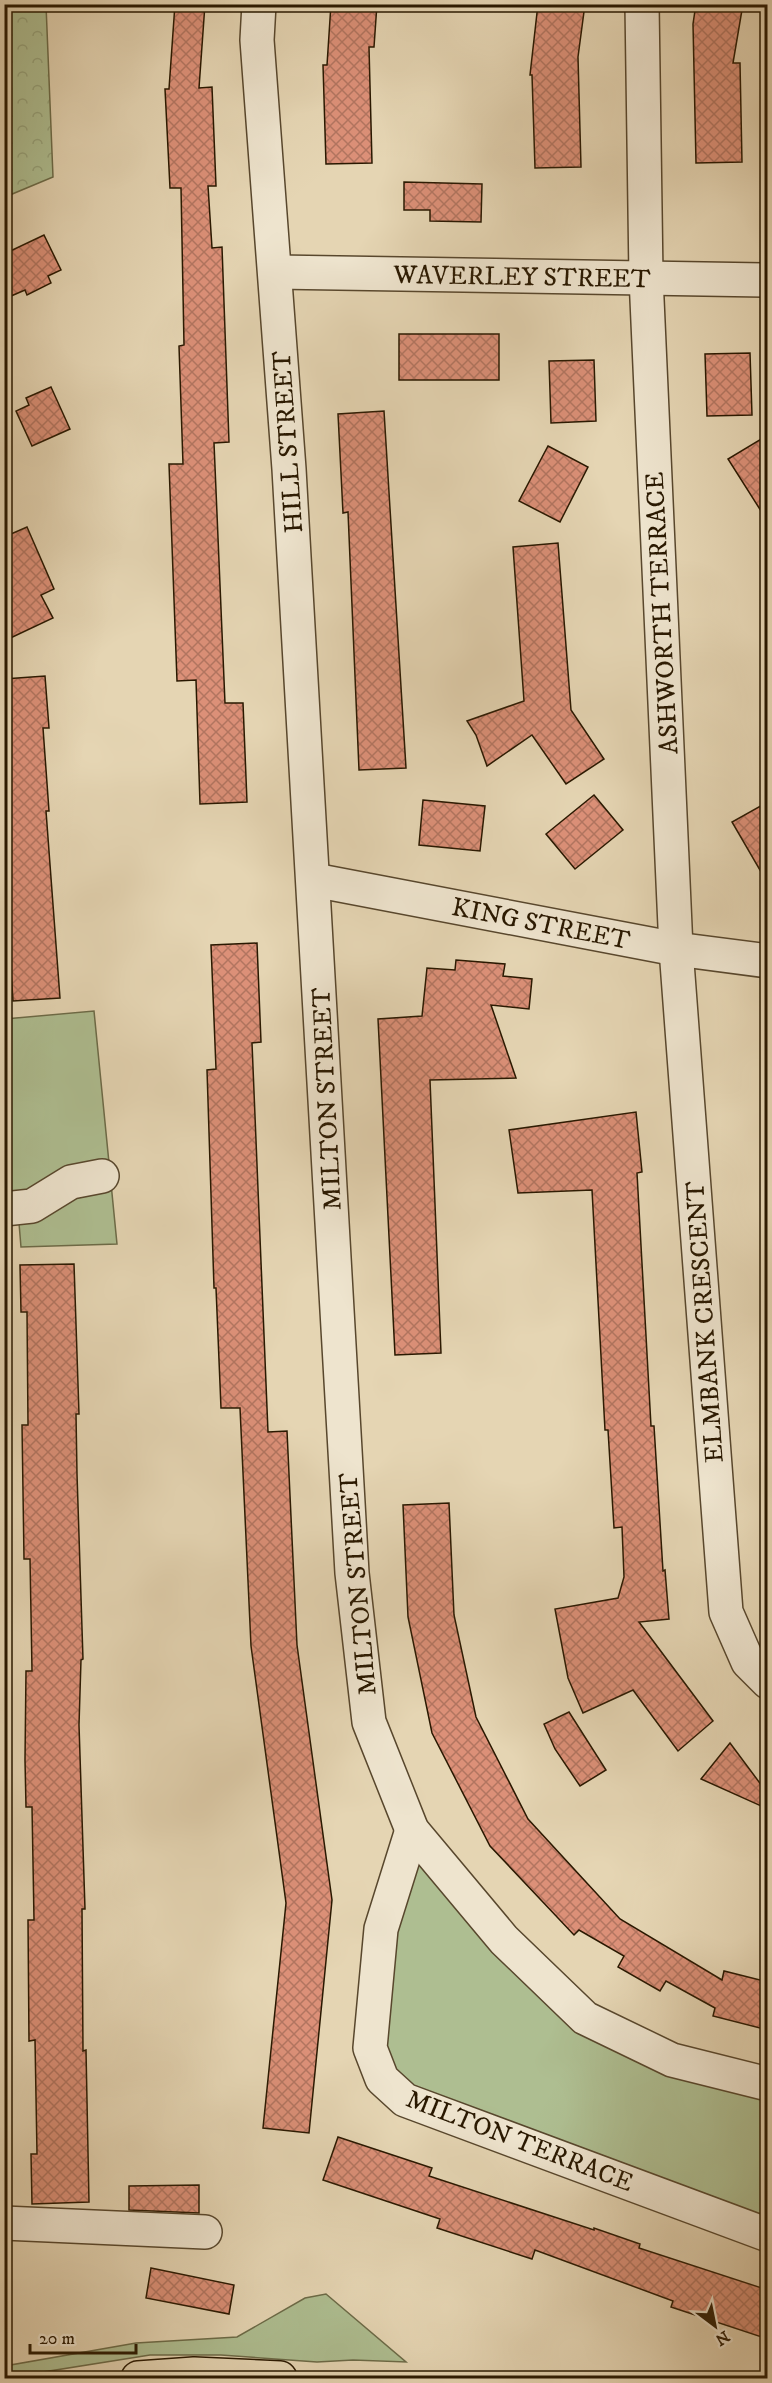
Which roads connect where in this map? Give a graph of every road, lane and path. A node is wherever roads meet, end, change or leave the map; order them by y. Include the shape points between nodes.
1 (259, 4) edge
2 (642, 4) edge
3 (276, 272) junction
4 (646, 277) junction
5 (768, 280) edge
6 (314, 880) junction
7 (676, 949) junction
8 (768, 961) edge
9 (102, 1176) dead end
10 (4, 1209) edge
11 (768, 1682) edge
12 (412, 1830) junction
13 (768, 2084) edge
14 (4, 2223) edge
15 (205, 2232) dead end
16 (768, 2235) edge
17 (138, 2379) edge
18 (280, 2379) edge

1 - 3 street, HILL STREET via 257,40
2 - 4 street, ASHWORTH TERRACE
3 - 4 street, WAVERLEY STREET
3 - 6 street, HILL STREET
4 - 5 street, WAVERLEY STREET
4 - 7 street, ASHWORTH TERRACE
6 - 7 street, KING STREET
6 - 12 street, MILTON STREET via 352,1573 369,1722
7 - 8 street, KING STREET
7 - 11 street, ELMBANK CRESCENT via 726,1612 748,1662
9 - 10 street via 70,1182 32,1206
12 - 13 street, MILTON STREET via 504,1940 585,2018 672,2060
12 - 16 street, MILTON TERRACE via 381,1929 370,2048 382,2079 405,2100
14 - 15 street
17 - 18 main road via 194,2374

